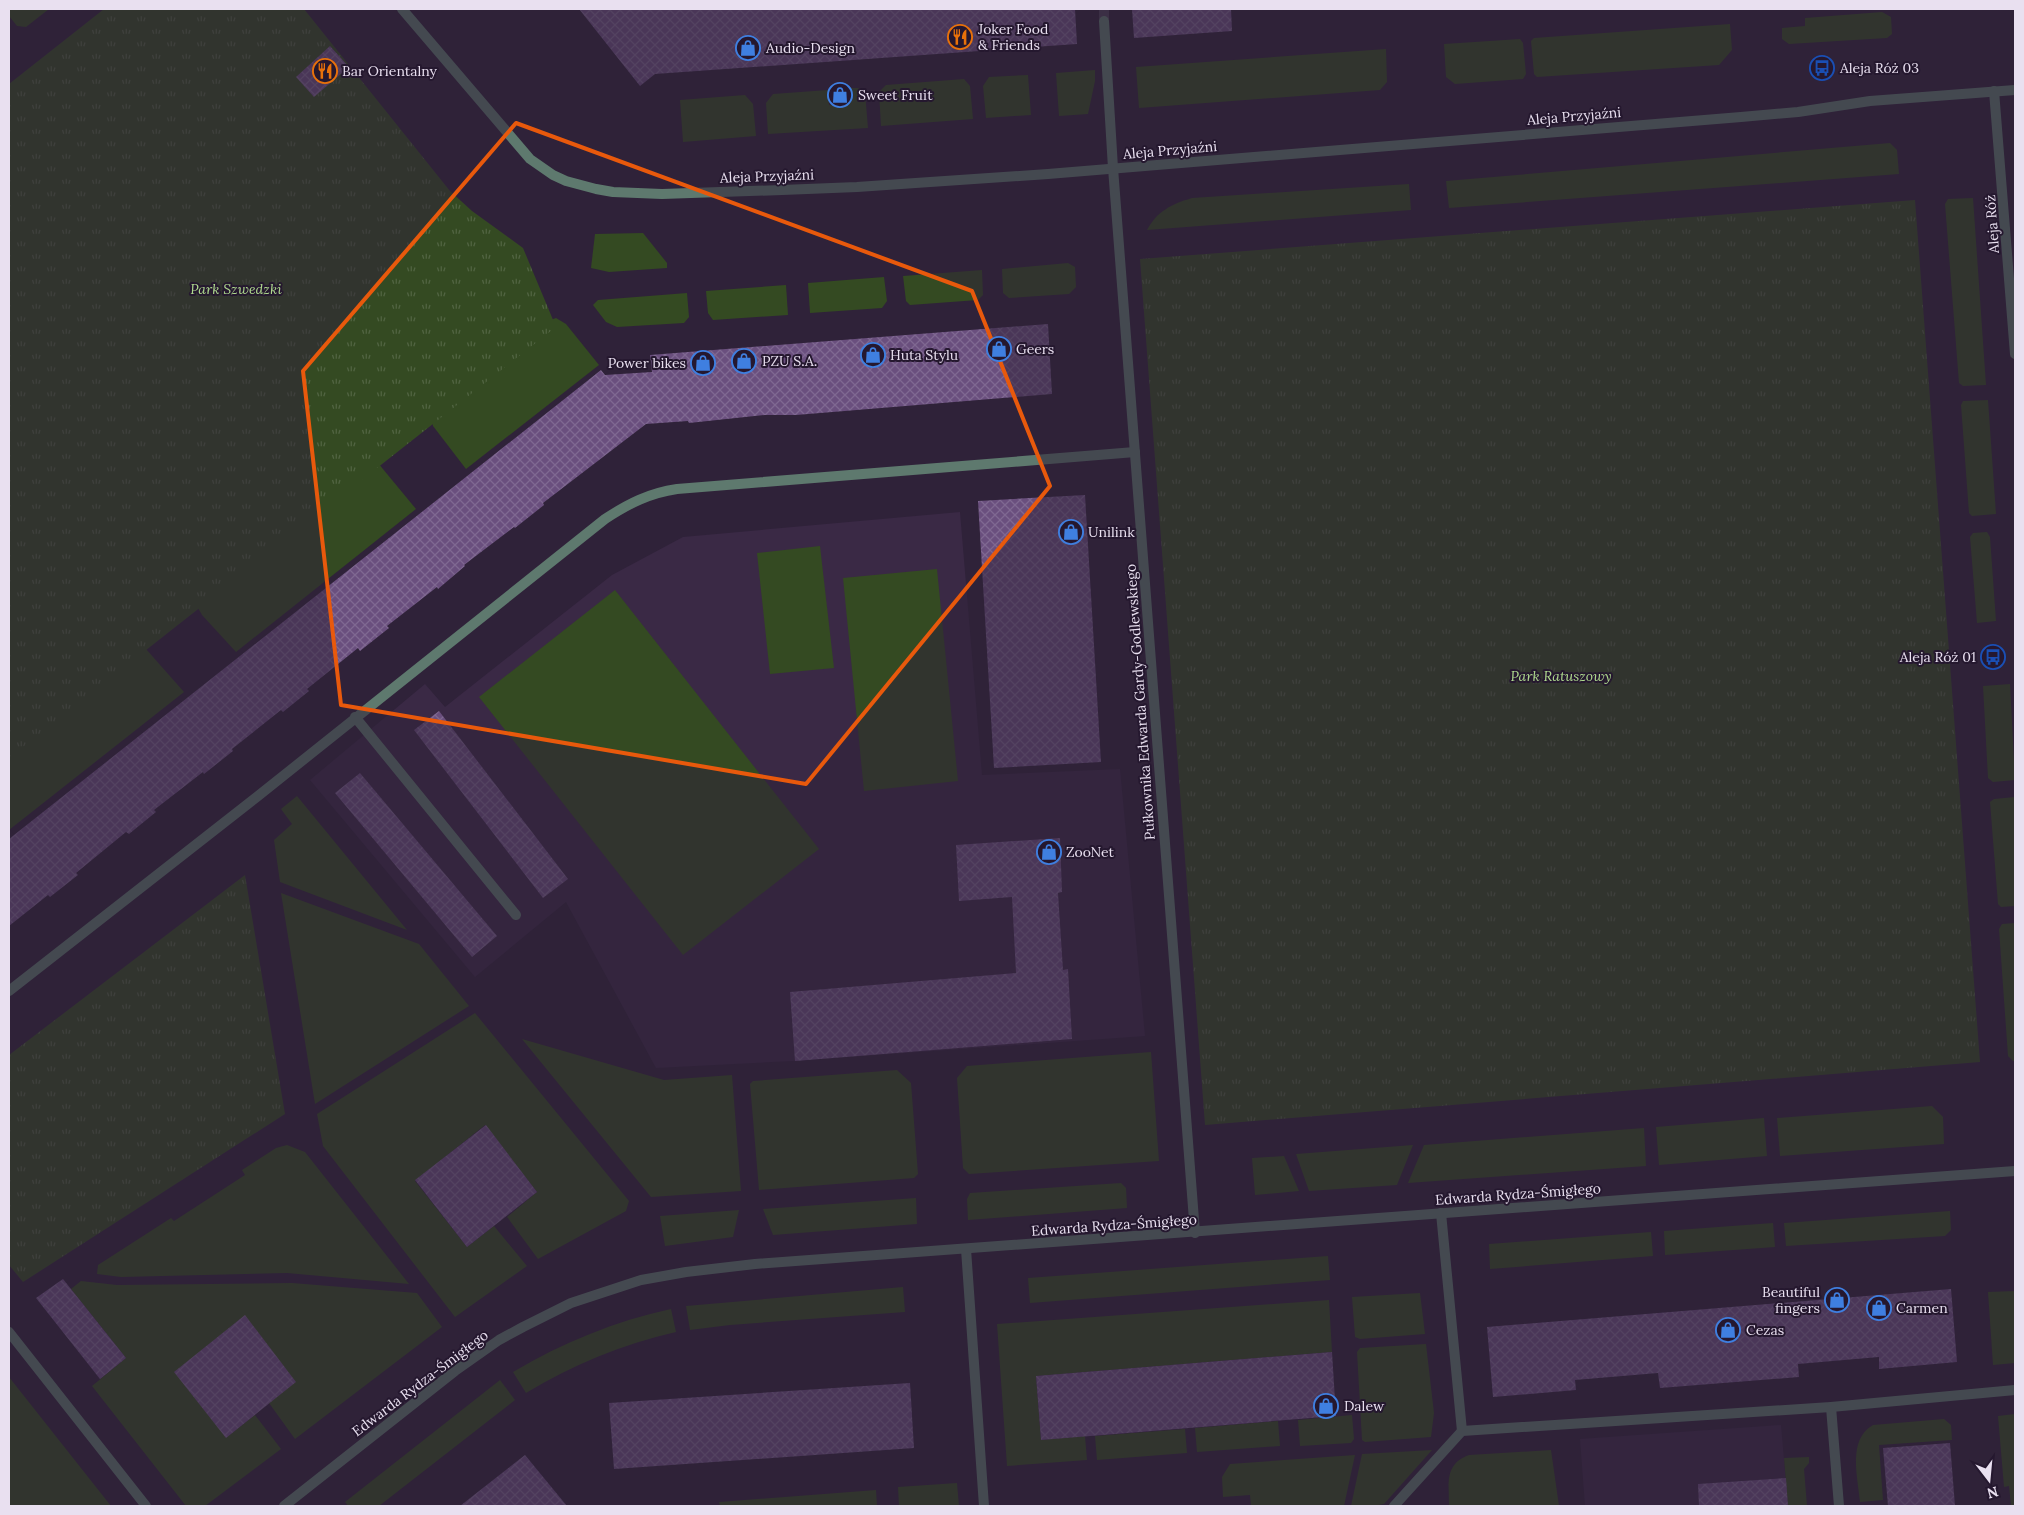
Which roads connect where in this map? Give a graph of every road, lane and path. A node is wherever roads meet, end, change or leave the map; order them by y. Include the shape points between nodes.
1 (402, 9) edge
2 (1104, 21) tunnel mouth
3 (2015, 90) edge
4 (1994, 92) junction
5 (1113, 168) junction
6 (2015, 354) edge
7 (1135, 452) junction
8 (355, 717) junction
9 (516, 915) dead end
10 (9, 991) edge
11 (2015, 1171) edge
12 (1441, 1214) junction
13 (1195, 1233) junction
14 (966, 1249) junction
15 (9, 1332) edge
16 (2015, 1390) edge
17 (1832, 1406) junction
18 (1462, 1430) junction
19 (146, 1506) edge
20 (284, 1506) edge
21 (984, 1506) edge
22 (1394, 1506) edge
23 (1839, 1506) edge

1 - 5 street, Aleja Przyjaźni via 530,159 553,175 596,189 633,194 801,189
2 - 5 street, Pułkownika Edwarda Gardy-Godlewskiego
3 - 4 street, Aleja Przyjaźni
4 - 5 street, Aleja Przyjaźni via 1870,101 1770,114
4 - 6 street, Aleja Róż
5 - 7 street, Pułkownika Edwarda Gardy-Godlewskiego
7 - 8 street via 656,492 605,520
7 - 13 street, Pułkownika Edwarda Gardy-Godlewskiego
8 - 9 street
8 - 10 street
11 - 12 street, Edwarda Rydza-Śmigłego
12 - 13 street, Edwarda Rydza-Śmigłego
12 - 18 street
13 - 14 street, Edwarda Rydza-Śmigłego
14 - 20 street, Edwarda Rydza-Śmigłego via 686,1272 641,1280 586,1298 547,1314 499,1340
14 - 21 street
15 - 19 street
16 - 17 street
17 - 18 street
17 - 23 street
18 - 22 street

